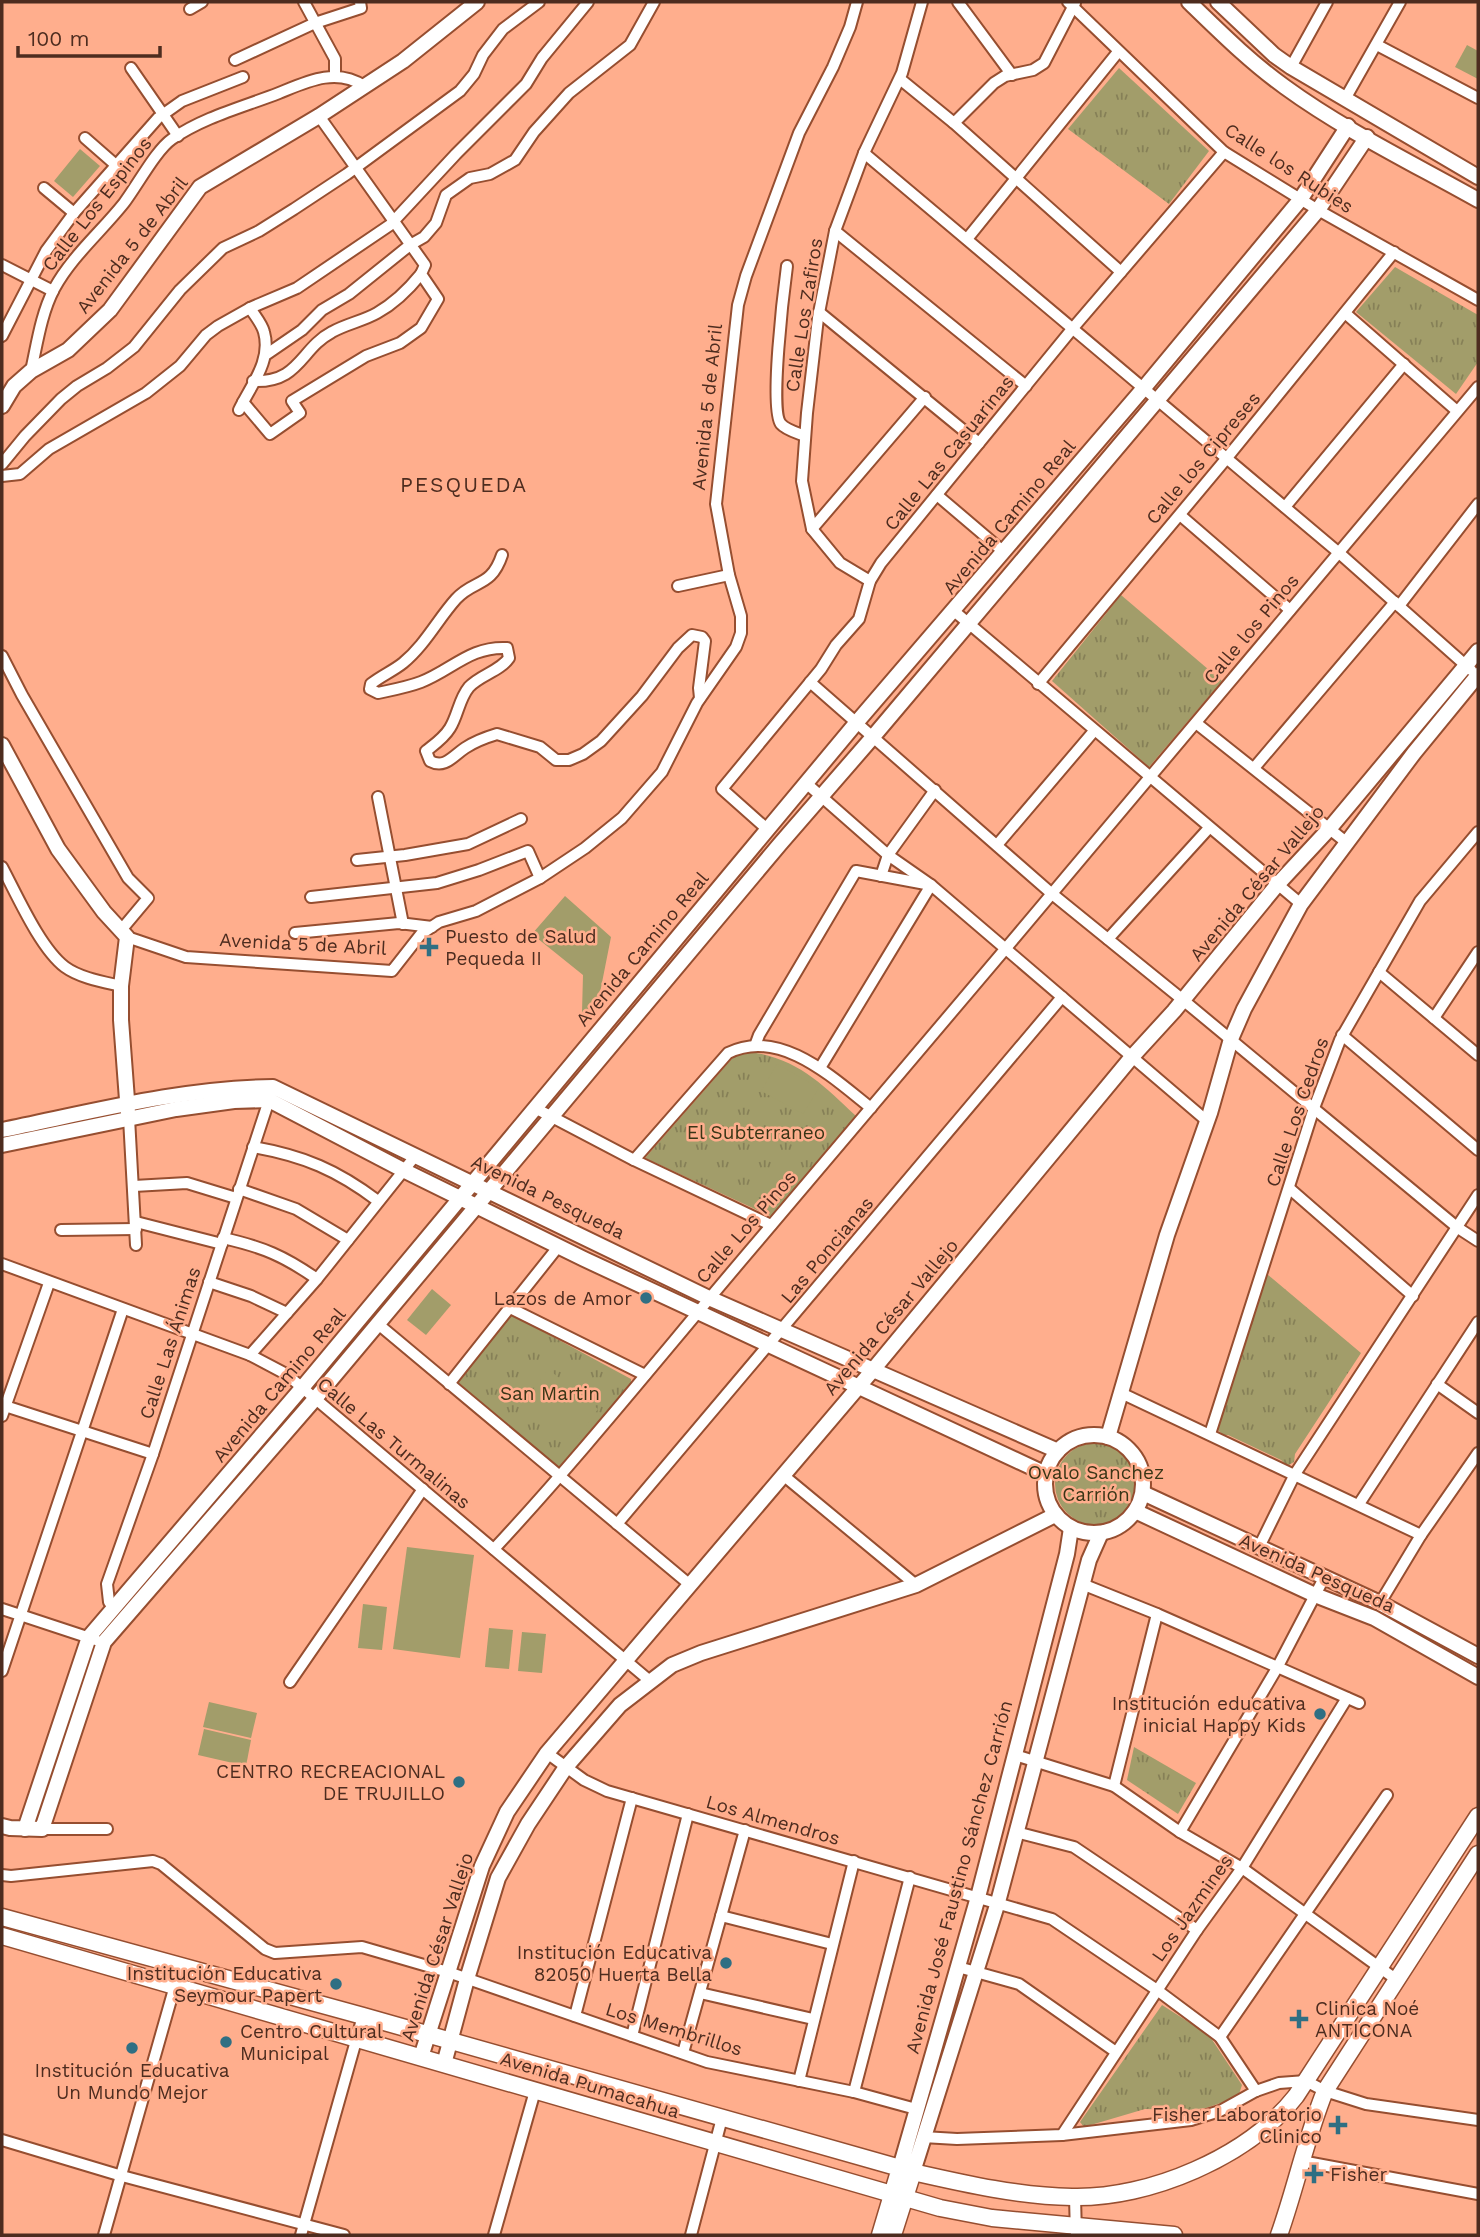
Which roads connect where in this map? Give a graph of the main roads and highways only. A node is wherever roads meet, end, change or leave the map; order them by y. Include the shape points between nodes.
1 (1190, 2) edge
2 (1218, 2) edge
3 (472, 3) edge
4 (1348, 126) junction
5 (1367, 137) junction
6 (1478, 177) edge
7 (1478, 200) edge
8 (2, 406) edge
9 (1478, 651) edge
10 (1478, 675) edge
11 (2, 745) edge
12 (271, 1093) junction
13 (128, 1111) junction
14 (54, 1127) junction
15 (2, 1130) edge
16 (2, 1145) edge
17 (473, 1182) junction
18 (491, 1191) junction
19 (459, 1198) junction
20 (477, 1206) junction
21 (594, 1241) junction
22 (584, 1259) junction
23 (872, 1371) junction
24 (860, 1385) junction
25 (1108, 1437) junction
26 (1058, 1451) junction
27 (1046, 1474) junction
28 (1143, 1493) junction
29 (1136, 1511) junction
30 (1055, 1515) junction
31 (1071, 1528) junction
32 (1101, 1533) junction
33 (1472, 1653) edge
34 (1457, 1664) junction
35 (1478, 1677) edge
36 (507, 1812) junction
37 (1478, 1816) edge
38 (528, 1824) junction
39 (2, 1826) edge
40 (25, 1829) junction
41 (1460, 1844) junction
42 (1478, 1854) edge
43 (2, 1919) edge
44 (2, 1936) edge
45 (429, 2035) junction
46 (450, 2041) junction
47 (421, 2057) junction
48 (444, 2064) junction
49 (907, 2170) junction
50 (898, 2196) junction
51 (1076, 2231) edge
52 (880, 2235) edge
53 (893, 2235) edge
54 (1174, 2235) edge
55 (1279, 2235) edge

1 - 4 main road via 1265,72
2 - 6 main road via 1291,68
3 - 8 main road, Avenida 5 de Abril via 403,61 200,187 110,310 68,350 14,386
4 - 5 main road
4 - 17 main road, Avenida Camino Real via 1300,200
5 - 7 main road
5 - 18 main road, Avenida Camino Real via 1318,210
9 - 23 main road, Avenida César Vallejo
10 - 25 main road via 1301,904 1244,1009 1167,1235
11 - 13 main road, Avenida 5 de Abril via 58,849 125,933 121,1020
12 - 13 main road, Avenida Pesqueda via 234,1087
12 - 17 main road, Avenida Pesqueda
12 - 19 main road, Avenida Pesqueda
13 - 14 main road, Avenida Pesqueda
14 - 15 main road, Avenida Pesqueda
14 - 16 main road, Avenida Pesqueda
17 - 18 main road, Avenida Pesqueda
17 - 19 main road, Avenida Camino Real
18 - 20 main road, Avenida Camino Real
18 - 21 main road, Avenida Pesqueda
19 - 20 main road, Avenida Pesqueda
19 - 40 main road, Avenida Camino Real via 89,1637
20 - 22 main road, Avenida Pesqueda
20 - 40 main road, Avenida Camino Real via 104,1642 42,1829
21 - 22 main road
21 - 23 main road, Avenida Pesqueda
22 - 24 main road, Avenida Pesqueda
23 - 24 main road, Avenida César Vallejo
23 - 26 main road, Avenida Pesqueda
24 - 27 main road, Avenida Pesqueda
24 - 36 main road, Avenida César Vallejo via 547,1753
25 - 26 main road via 1076,1439
25 - 28 main road via 1132,1453 1143,1479
26 - 27 main road
27 - 30 main road via 1048,1502
28 - 29 main road
28 - 33 main road, Avenida Pesqueda via 1380,1602
29 - 32 main road via 1121,1526
29 - 34 main road, Avenida Pesqueda via 1374,1618
30 - 31 main road
30 - 38 main road, Avenida César Vallejo via 916,1585 672,1665 620,1704 566,1767
31 - 32 main road
31 - 49 main road, Avenida José Faustino Sánchez Carrión via 978,1897 916,2109
32 - 49 main road, Avenida José Faustino Sánchez Carrión via 1089,1560 977,1972 923,2137
33 - 34 main road
34 - 35 main road, Avenida Pesqueda
36 - 38 main road
36 - 45 main road, Avenida César Vallejo via 482,1866
37 - 41 main road, Avenida Pumacahua
38 - 46 main road, Avenida César Vallejo via 499,1878
39 - 40 main road
41 - 42 main road
41 - 49 main road, Avenida Pumacahua via 1284,2112 1213,2161 1168,2181 1075,2197 995,2190
42 - 55 main road via 1325,2091
43 - 45 main road, Avenida Pumacahua
44 - 47 main road, Avenida Pumacahua
45 - 46 main road, Avenida Pumacahua
45 - 47 main road, Avenida César Vallejo
46 - 48 main road, Avenida César Vallejo
46 - 49 main road, Avenida Pumacahua
47 - 48 main road, Avenida Pumacahua
48 - 50 main road, Avenida Pumacahua
49 - 50 main road, Avenida José Faustino Sánchez Carrión
50 - 51 main road, Avenida Pumacahua
50 - 52 main road, Avenida José Faustino Sánchez Carrión
50 - 53 main road, Avenida José Faustino Sánchez Carrión
51 - 54 main road, Avenida Pumacahua

